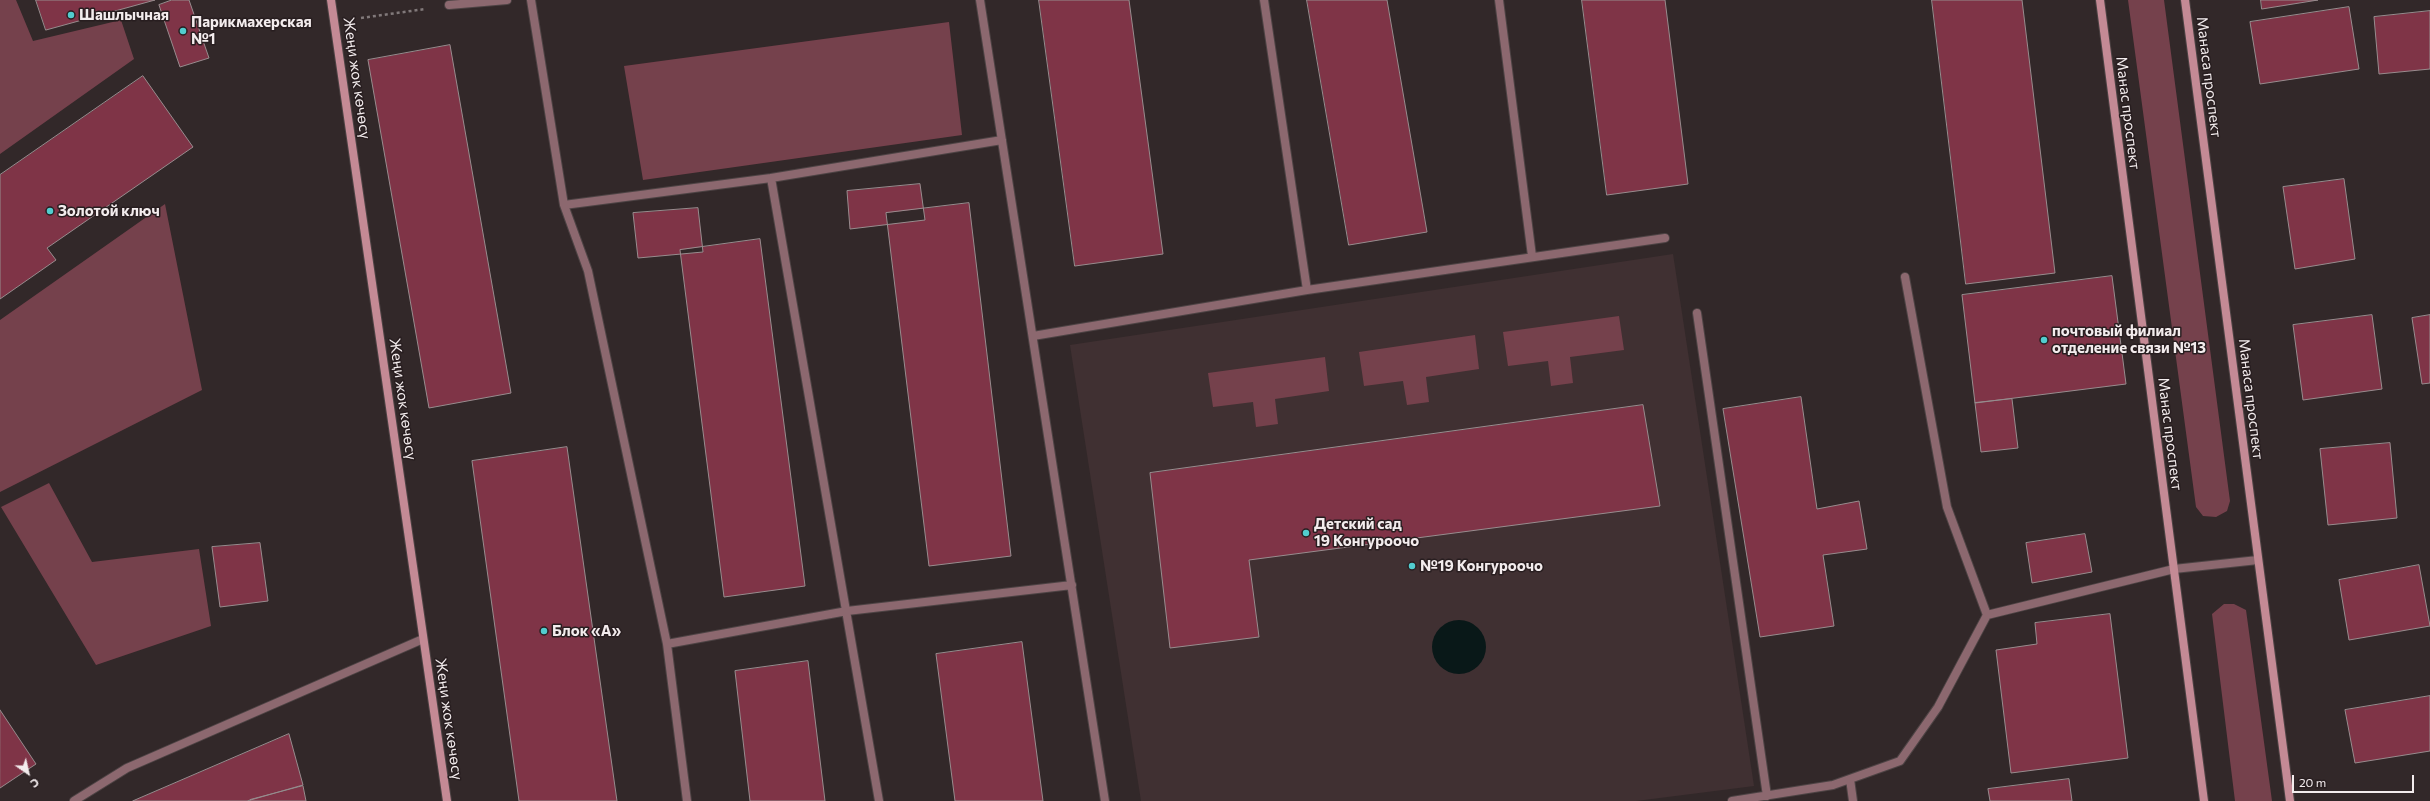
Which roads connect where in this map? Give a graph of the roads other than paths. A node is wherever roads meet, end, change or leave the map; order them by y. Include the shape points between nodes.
1 (331, 0) edge
2 (507, 0) edge
3 (531, 0) edge
4 (980, 0) edge
5 (1264, 0) edge
6 (1498, 0) edge
7 (2100, 0) edge
8 (2185, 0) edge
9 (449, 5) road end
10 (1002, 140) junction
11 (771, 178) junction
12 (564, 205) junction
13 (1665, 238) dead end
14 (1532, 256) junction
15 (1905, 277) dead end
16 (1307, 290) junction
17 (1696, 313) dead end
18 (1032, 336) junction
19 (2258, 560) junction
20 (2174, 569) junction
21 (1072, 585) junction
22 (847, 611) junction
23 (1987, 615) junction
24 (423, 639) junction
25 (667, 644) junction
26 (1850, 779) junction
27 (1767, 796) junction
28 (74, 801) edge
29 (446, 801) edge
30 (687, 801) edge
31 (879, 801) edge
32 (1105, 801) edge
33 (1732, 801) edge
34 (1853, 801) edge
35 (2204, 801) edge
36 (2290, 801) edge

1 - 24 main road, Жеңи жок көчөсү
2 - 9 street
3 - 12 street
4 - 10 street
5 - 16 street
6 - 14 street
7 - 20 main road, Манас проспект
8 - 19 main road, Манаса проспект
10 - 11 street
10 - 18 street
11 - 12 street
11 - 22 street
12 - 25 street via 588,271
13 - 14 street
14 - 16 street
15 - 23 street via 1947,507
16 - 18 street
17 - 27 street
18 - 21 street
19 - 20 street
19 - 36 main road, Манаса проспект
20 - 23 street
20 - 35 main road, Манас проспект
21 - 22 street
21 - 32 street
22 - 25 street
22 - 31 street
23 - 26 street via 1938,707 1900,761
24 - 28 street via 127,768
24 - 29 main road, Жеңи жок көчөсү
25 - 30 street
26 - 27 street via 1833,785
26 - 34 street
27 - 33 street

